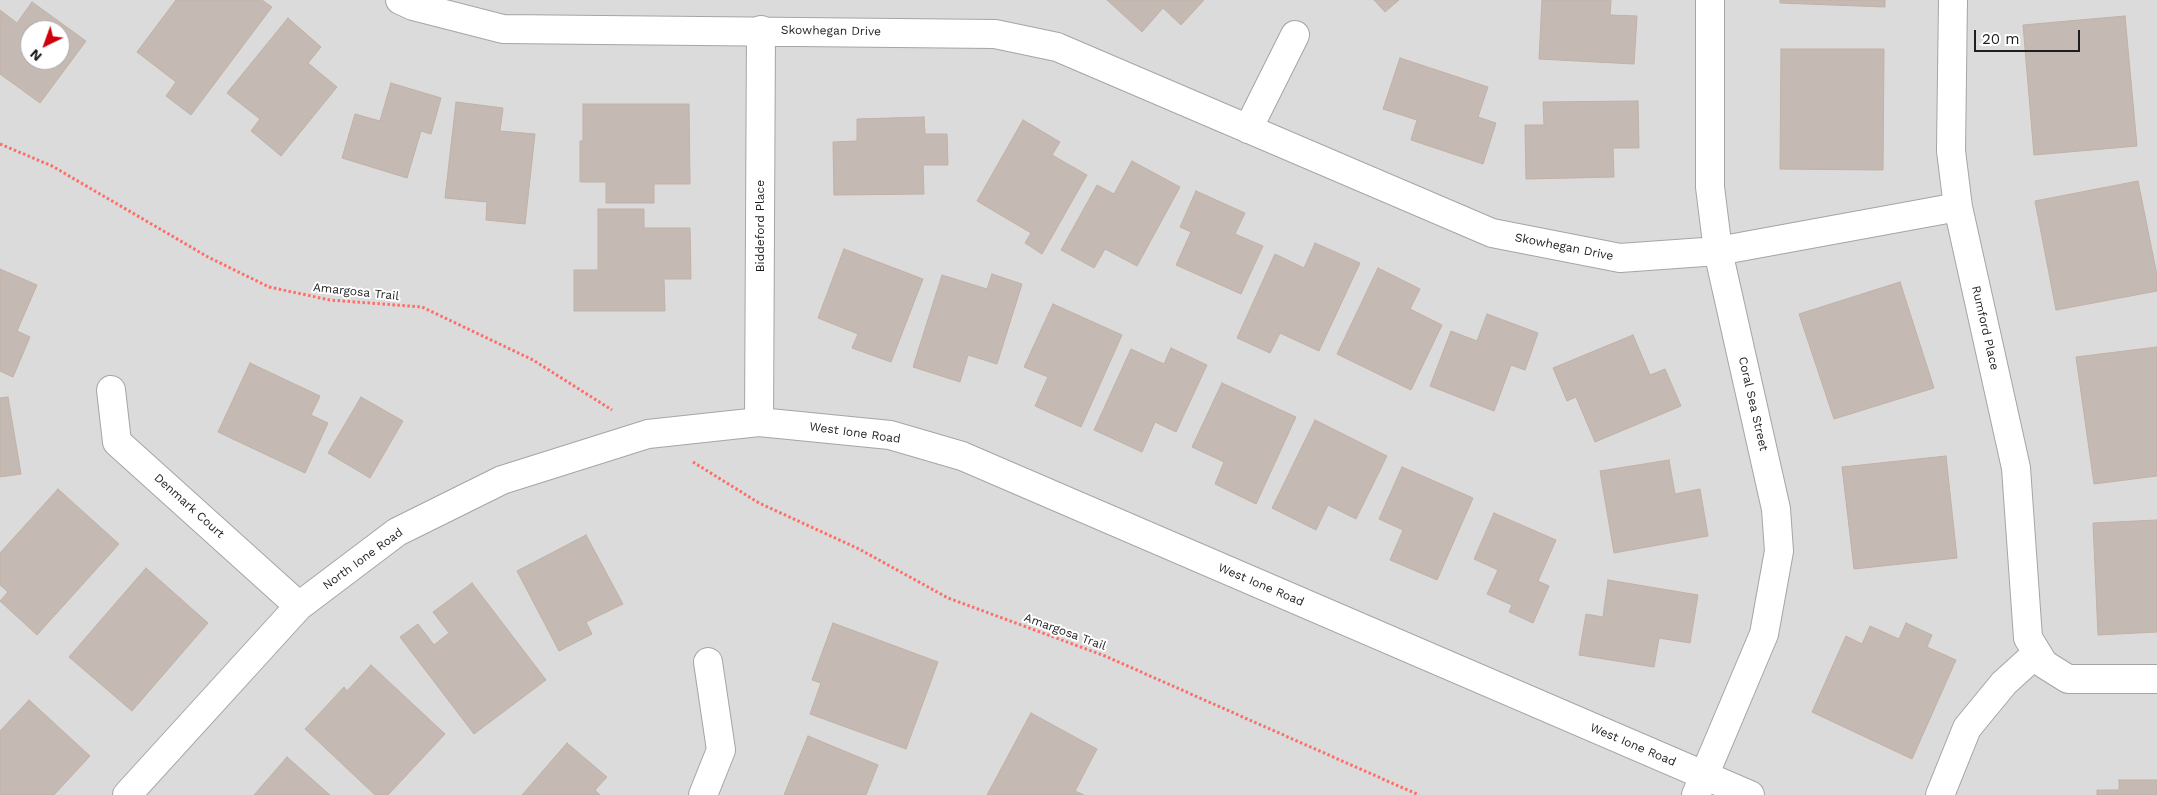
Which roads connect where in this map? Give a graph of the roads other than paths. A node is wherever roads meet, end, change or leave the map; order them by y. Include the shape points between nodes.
1 (400, 0) edge
2 (1710, 0) edge
3 (1953, 0) edge
4 (761, 30) junction
5 (1295, 35) dead end
6 (1248, 129) junction
7 (1958, 207) junction
8 (1718, 251) junction
9 (111, 390) dead end
10 (759, 422) junction
11 (299, 606) junction
12 (2040, 658) junction
13 (708, 662) dead end
14 (2157, 679) edge
15 (1700, 785) edge
16 (126, 795) edge
17 (703, 795) edge
18 (1750, 795) edge
19 (1940, 795) edge

1 - 4 street, Skowhegan Drive via 503,28
2 - 8 street, Coral Sea Street via 1710,187
3 - 7 street, Rumford Place via 1951,151
4 - 6 street, Skowhegan Drive via 995,34 1057,47
4 - 10 street, Biddeford Place
5 - 6 street
6 - 8 street, Skowhegan Drive via 1492,233 1620,258
7 - 8 street, Skowhegan Drive
7 - 12 street, Rumford Place via 2016,468 2028,638
8 - 15 street, Coral Sea Street via 1776,509 1779,551 1764,634
9 - 11 street, Denmark Court via 117,442
10 - 11 street, North Ione Road via 648,434 502,480 396,532
10 - 15 street, West Ione Road via 890,435 962,456
11 - 16 street, North Ione Road
12 - 14 street via 2068,679
12 - 19 street via 2004,683 1967,728
13 - 17 street via 721,750
15 - 18 street, West Ione Road

